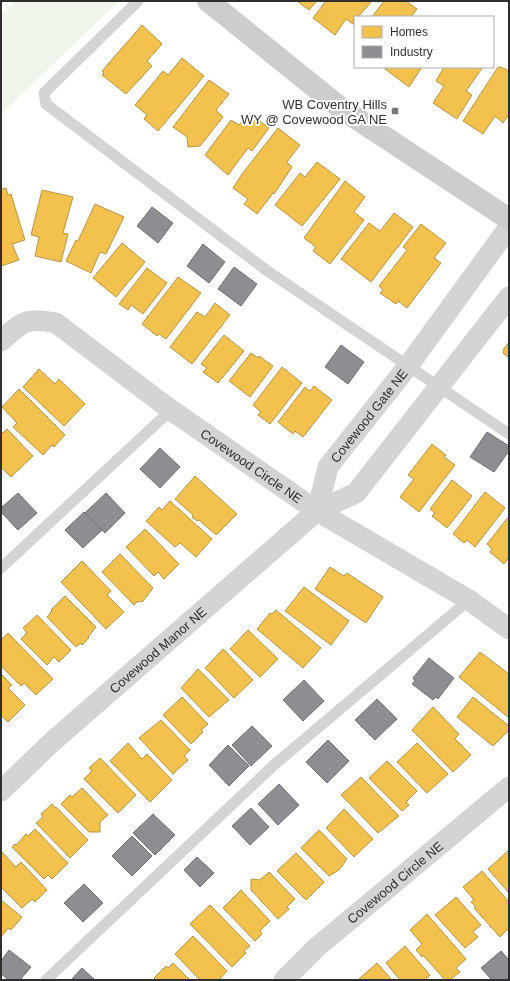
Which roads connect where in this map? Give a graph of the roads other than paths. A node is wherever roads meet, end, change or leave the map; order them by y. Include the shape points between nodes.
1 (138, 1) edge
2 (208, 1) edge
3 (509, 219) edge
4 (509, 227) edge
5 (509, 297) edge
6 (1, 341) edge
7 (408, 366) junction
8 (439, 386) junction
9 (172, 410) junction
10 (509, 434) edge
11 (317, 511) junction
12 (1, 568) edge
13 (469, 600) junction
14 (509, 629) edge
15 (509, 788) edge
16 (1, 791) edge
17 (46, 980) edge
18 (284, 980) edge

1 - 7 lane via 44,93 46,104 266,270
2 - 3 street via 342,109
4 - 7 street, Covewood Gate NE
5 - 8 street
6 - 9 street, Covewood Circle NE via 18,325 36,319 56,323
7 - 8 lane
7 - 11 street, Covewood Gate NE via 328,467
8 - 10 lane
8 - 11 street via 356,493
9 - 11 street, Covewood Circle NE
9 - 12 lane
11 - 13 street, Covewood Circle NE
11 - 16 street, Covewood Manor NE via 52,742
13 - 14 street, Covewood Circle NE
13 - 17 lane via 274,765
15 - 18 street, Covewood Circle NE via 316,948

